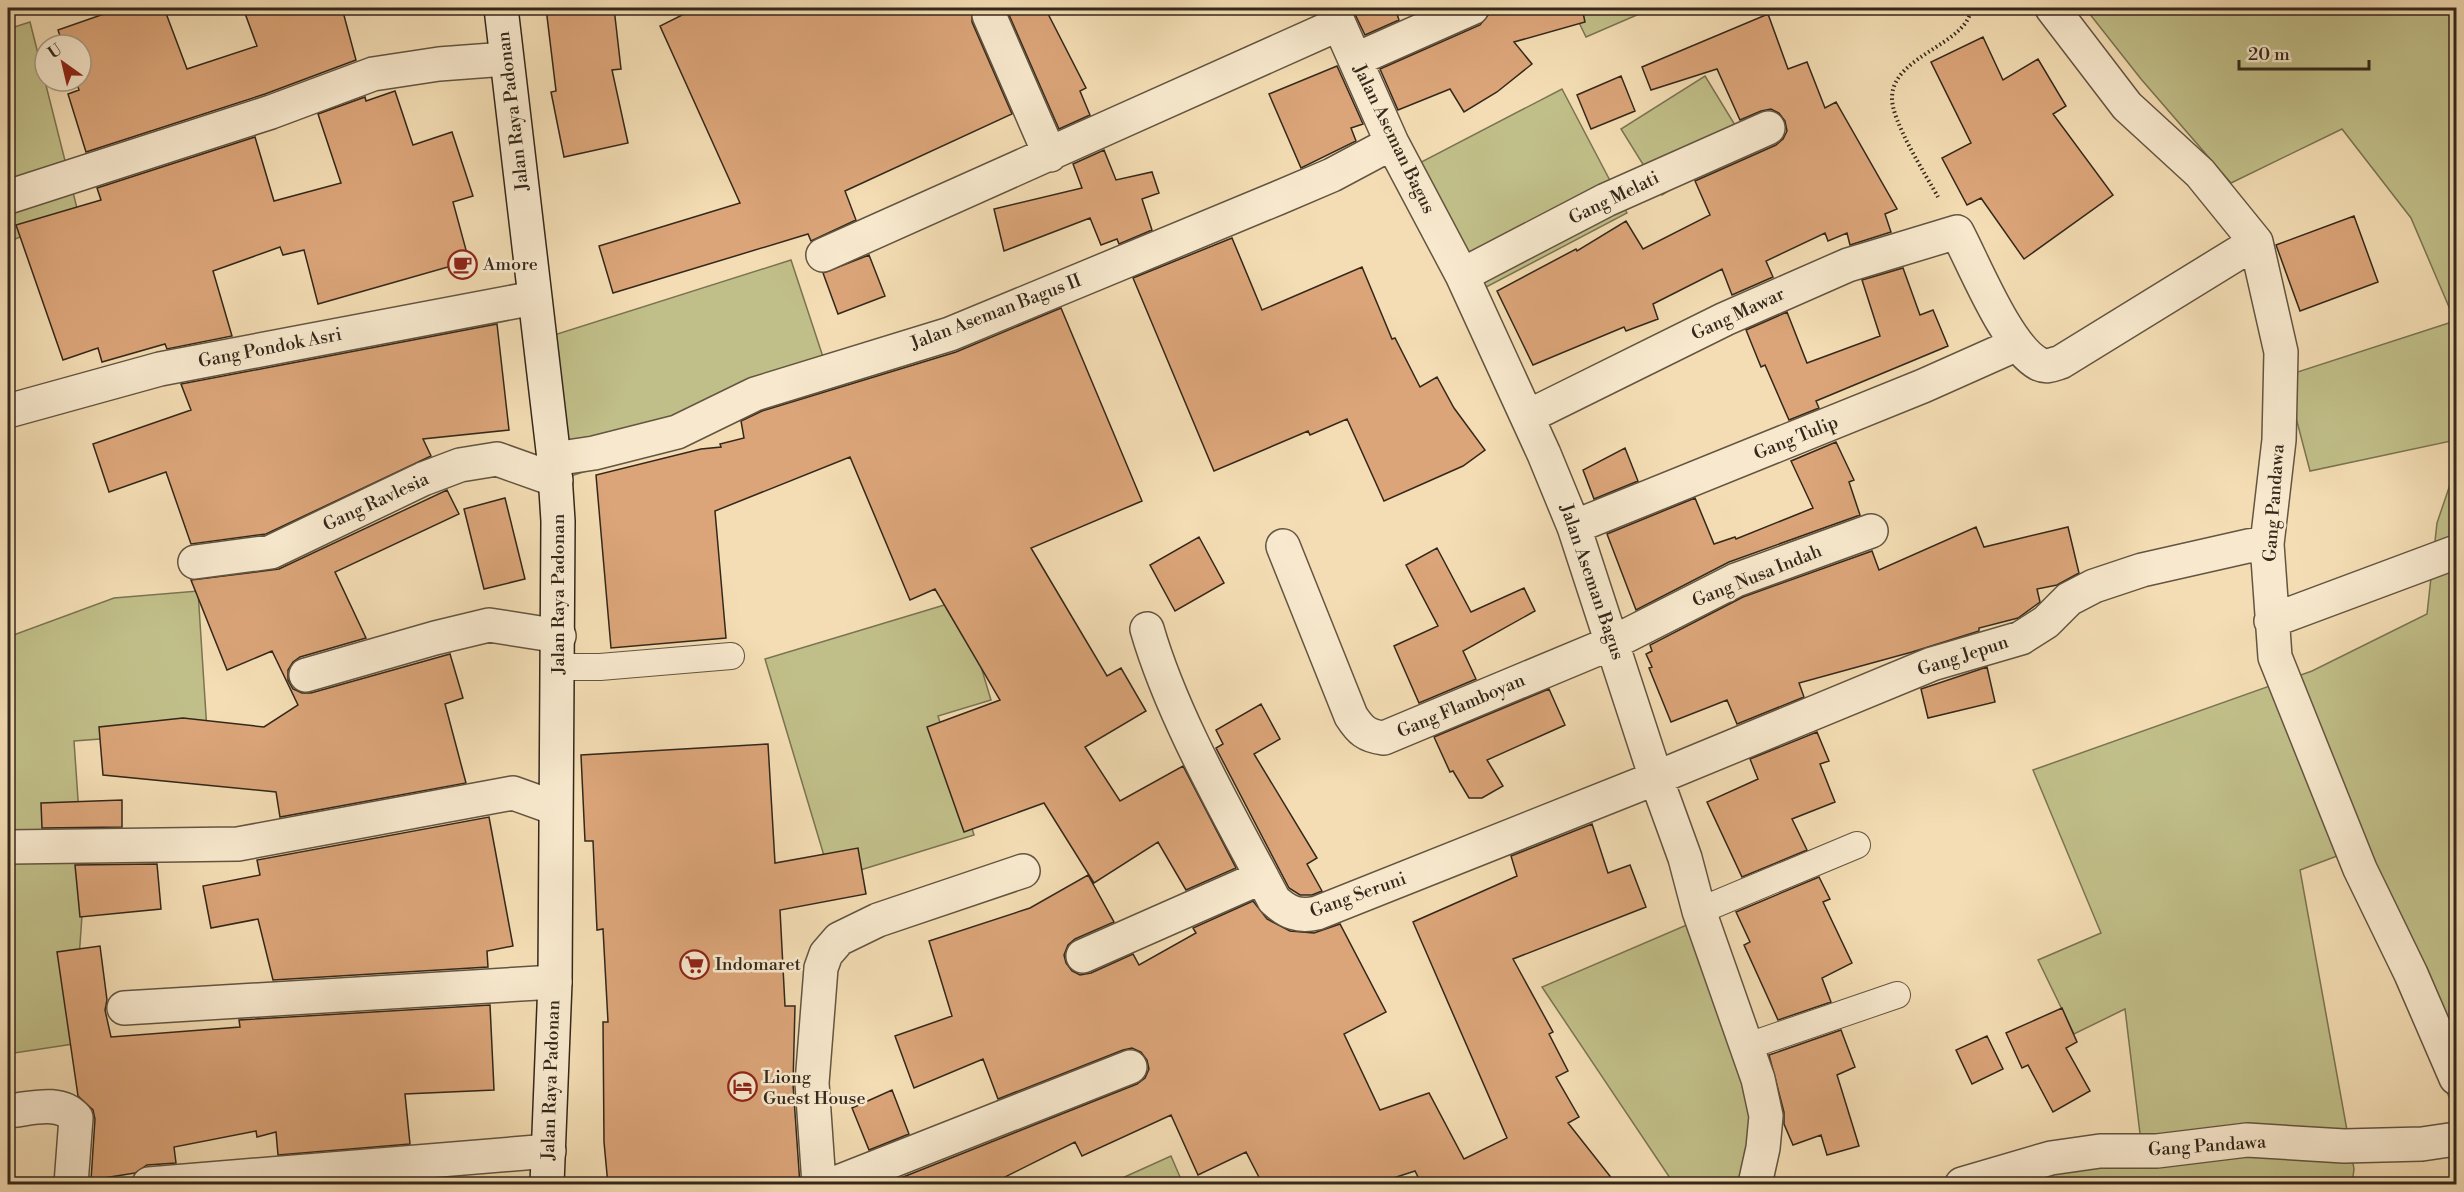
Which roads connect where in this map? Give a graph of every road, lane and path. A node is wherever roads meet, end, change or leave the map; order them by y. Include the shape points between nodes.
1 (501, 8) edge
2 (1473, 8) edge
3 (1971, 8) edge
4 (2052, 8) edge
5 (989, 15) dead end
6 (1335, 16) edge
7 (506, 59) junction
8 (1357, 59) junction
9 (1768, 128) dead end
10 (1392, 143) junction
11 (1050, 155) junction
12 (8, 197) edge
13 (1958, 232) junction
14 (2256, 242) junction
15 (823, 255) dead end
16 (1462, 275) junction
17 (534, 298) junction
18 (2015, 345) junction
19 (8, 411) edge
20 (1527, 417) junction
21 (555, 469) junction
22 (1574, 527) junction
23 (1871, 531) dead end
24 (2267, 544) junction
25 (1283, 546) dead end
26 (2457, 552) edge
27 (195, 562) dead end
28 (2271, 621) junction
29 (1147, 628) dead end
30 (1614, 642) junction
31 (559, 651) junction
32 (731, 656) dead end
33 (306, 675) dead end
34 (1656, 778) junction
35 (555, 808) junction
36 (1857, 845) dead end
37 (8, 847) edge
38 (1023, 871) dead end
39 (1262, 877) junction
40 (1699, 911) junction
41 (1083, 956) dead end
42 (555, 982) junction
43 (1897, 996) dead end
44 (124, 1008) dead end
45 (1748, 1046) junction
46 (1130, 1067) dead end
47 (2457, 1078) edge
48 (8, 1111) edge
49 (2457, 1138) edge
50 (549, 1151) junction
51 (1757, 1184) edge
52 (71, 1185) edge
53 (148, 1185) edge
54 (548, 1185) edge
55 (819, 1185) edge
56 (833, 1185) edge
57 (1962, 1185) edge

1 - 7 street, Jalan Raya Padonan
2 - 8 street
3 - 13 path via 1966,23 1895,81 1891,98 1900,127
4 - 14 street, Gang Pandawa via 2127,106 2200,173
5 - 11 street
6 - 8 street, Jalan Aseman Bagus
6 - 11 street
7 - 12 street via 439,63 373,74 271,112
7 - 17 street, Jalan Raya Padonan
8 - 10 street, Jalan Aseman Bagus
9 - 16 street, Gang Melati via 1606,200
10 - 16 street, Jalan Aseman Bagus
10 - 21 street, Jalan Aseman Bagus II via 1289,194 950,334 755,394 677,432 594,453
11 - 15 street
13 - 18 street
13 - 20 street, Gang Mawar via 1848,265 1725,319
14 - 18 street via 2061,362 2040,364
14 - 24 street, Gang Pandawa via 2281,352 2279,440
16 - 20 street, Jalan Aseman Bagus
17 - 19 street, Gang Pondok Asri via 160,369
17 - 21 street, Jalan Raya Padonan
18 - 22 street, Gang Tulip
20 - 22 street, Jalan Aseman Bagus
21 - 27 street, Gang Ravlesia via 497,459 460,465 271,552
21 - 31 street, Jalan Raya Padonan
22 - 30 street, Jalan Aseman Bagus
23 - 30 street, Gang Nusa Indah via 1736,580
24 - 28 street, Gang Pandawa
24 - 34 street, Gang Jepun via 2142,570 2094,586 2069,599 2046,622 2021,638 1932,664
25 - 30 street, Gang Flamboyan via 1351,716 1359,730 1372,737 1395,735
26 - 28 street
28 - 47 street, Gang Pandawa via 2275,657 2295,710 2360,869
29 - 39 street, Gang Seruni via 1158,668
30 - 34 street, Jalan Aseman Bagus
31 - 32 lane via 600,668
31 - 33 street via 489,626
31 - 35 street, Jalan Raya Padonan
34 - 39 street, Gang Seruni via 1317,913 1304,916 1284,909 1274,900
34 - 40 street, Jalan Aseman Bagus
35 - 37 street via 513,793 238,844
35 - 42 street, Jalan Raya Padonan
36 - 40 lane
38 - 55 street via 878,920 839,939 826,954 821,968 812,1083
39 - 41 street
40 - 45 street, Jalan Aseman Bagus
42 - 44 street
42 - 50 street, Jalan Raya Padonan
43 - 45 lane
45 - 51 street, Jalan Aseman Bagus via 1766,1116
46 - 56 street
48 - 52 street via 59,1106 70,1110 76,1118
49 - 57 street, Gang Pandawa via 2422,1144 2344,1146 2247,1140 2157,1151 2100,1151 2051,1158
50 - 53 street
50 - 54 street, Jalan Raya Padonan

